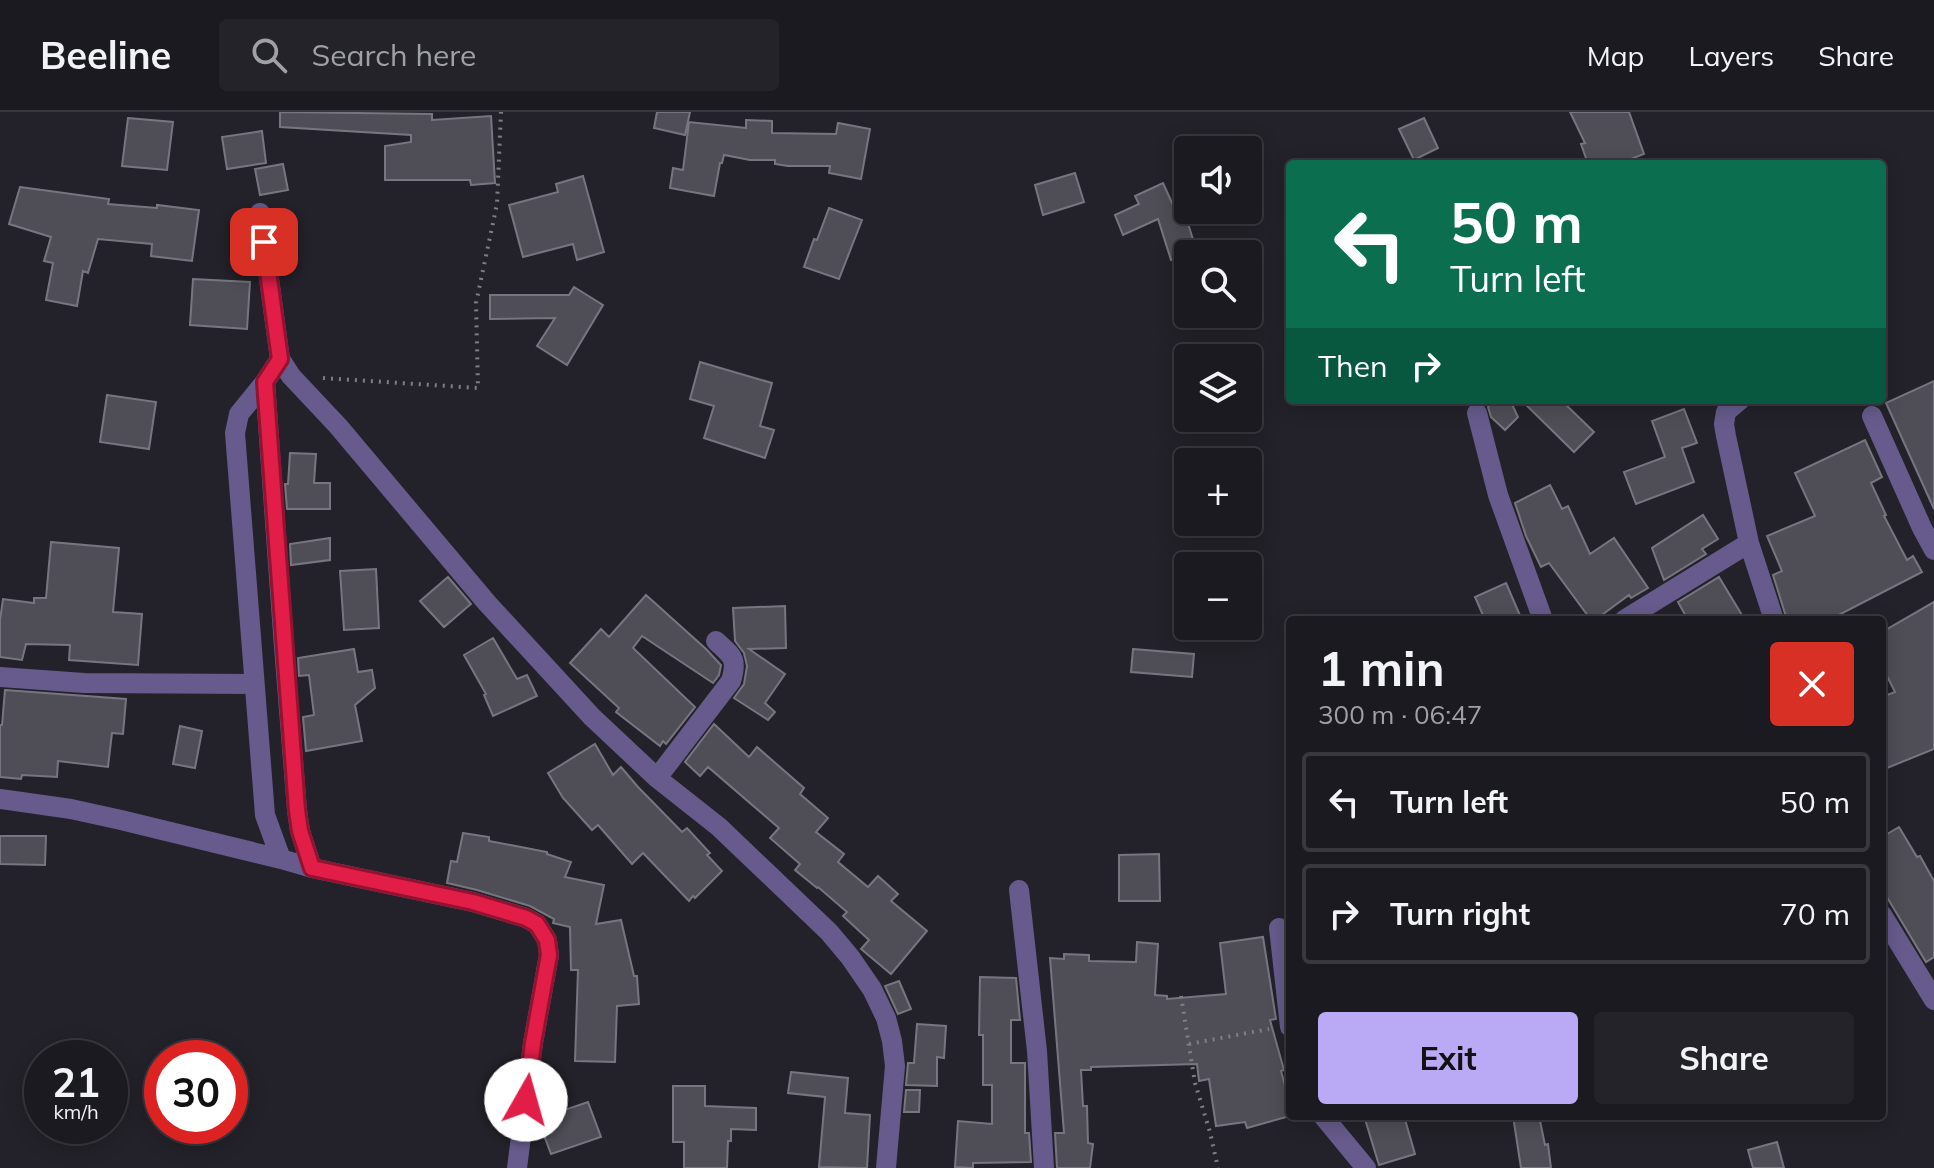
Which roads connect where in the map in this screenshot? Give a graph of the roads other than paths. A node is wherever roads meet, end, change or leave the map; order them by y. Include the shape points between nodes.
1 (260, 213) dead end
2 (286, 368) junction
3 (265, 382) junction
4 (1735, 404) edge
5 (1477, 413) dead end
6 (1872, 416) dead end
7 (1749, 543) junction
8 (1934, 550) edge
9 (1542, 616) edge
10 (1630, 616) edge
11 (1773, 616) edge
12 (716, 641) dead end
13 (0, 677) edge
14 (254, 684) junction
15 (657, 778) junction
16 (0, 799) edge
17 (281, 859) junction
18 (312, 868) junction
19 (1019, 890) dead end
20 (1886, 922) edge
21 (1279, 928) dead end
22 (1286, 990) edge
23 (1934, 1000) edge
24 (1326, 1120) edge
25 (517, 1168) edge
26 (886, 1168) edge
27 (1044, 1168) edge
28 (1366, 1168) edge

1 - 2 street
2 - 3 street
2 - 15 street via 487,603 592,717
3 - 14 street via 239,414 235,433
3 - 18 street via 297,810
4 - 7 street via 1726,412 1724,424
5 - 9 street via 1498,495
6 - 8 street
7 - 10 street
7 - 11 street
12 - 15 street via 731,655 731,681
13 - 14 street
14 - 17 street via 265,815
15 - 26 street via 719,827 829,932 872,989 886,1018 895,1066
16 - 17 street via 96,814
17 - 18 street
18 - 25 street via 473,902 537,924 549,955
19 - 27 street
20 - 23 street
21 - 22 street
24 - 28 street

